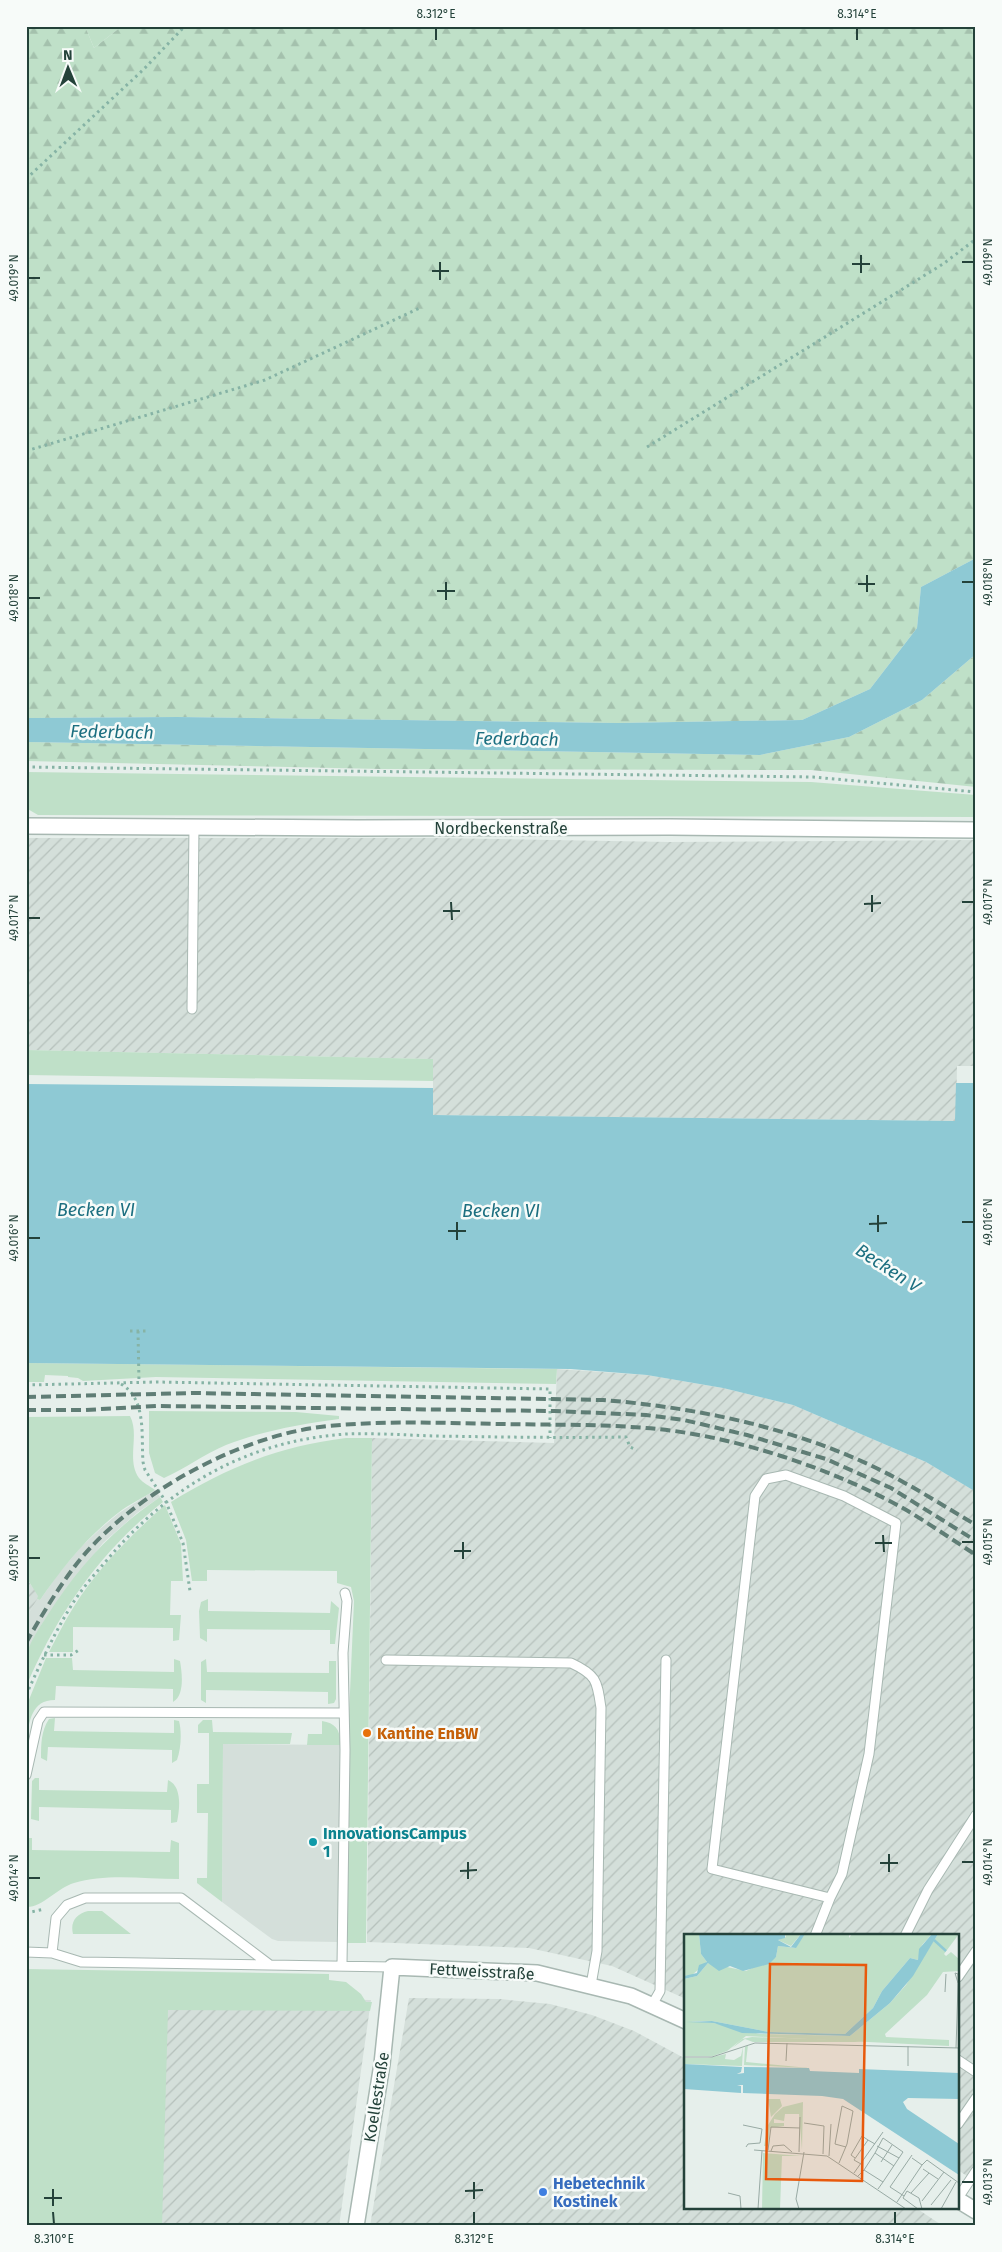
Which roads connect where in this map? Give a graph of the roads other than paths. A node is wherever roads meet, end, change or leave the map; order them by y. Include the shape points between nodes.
1 (26, 826) edge
2 (194, 826) junction
3 (976, 830) edge
4 (192, 1009) dead end
5 (344, 1593) dead end
6 (386, 1660) dead end
7 (666, 1660) dead end
8 (343, 1713) junction
9 (26, 1775) edge
10 (976, 1814) edge
11 (830, 1898) junction
12 (817, 1934) edge
13 (906, 1934) edge
14 (976, 1951) edge
15 (26, 1952) edge
16 (52, 1953) junction
17 (271, 1965) junction
18 (342, 1965) junction
19 (392, 1967) junction
20 (960, 1974) edge
21 (591, 1985) junction
22 (652, 2005) junction
23 (684, 2020) edge
24 (960, 2061) edge
25 (976, 2072) edge
26 (976, 2098) edge
27 (960, 2121) edge
28 (976, 2170) edge
29 (960, 2196) edge
30 (960, 2200) edge
31 (976, 2212) edge
32 (356, 2226) edge

1 - 2 street, Nordbeckenstraße
2 - 3 street, Nordbeckenstraße
2 - 4 lane
5 - 8 lane via 347,1601
6 - 21 lane via 571,1663 586,1670 597,1683 601,1708 597,1941
7 - 22 lane via 660,1991
8 - 9 lane via 44,1712 38,1721
8 - 18 lane
10 - 13 lane via 928,1890
11 - 11 lane via 842,1874 869,1754 896,1523 844,1496 786,1475 766,1479 755,1496 712,1869
11 - 12 lane
14 - 20 lane
15 - 16 lane, Fettweisstraße
16 - 17 lane, Fettweisstraße via 81,1962
16 - 17 lane via 56,1918 67,1905 85,1898 182,1898
17 - 18 lane, Fettweisstraße
18 - 19 lane, Fettweisstraße
19 - 21 street, Fettweisstraße via 537,1973
19 - 32 street, Koellestraße via 382,2064
21 - 22 street, Fettweisstraße
22 - 23 street, Fettweisstraße
24 - 25 lane
26 - 27 lane
28 - 29 lane
30 - 31 street

